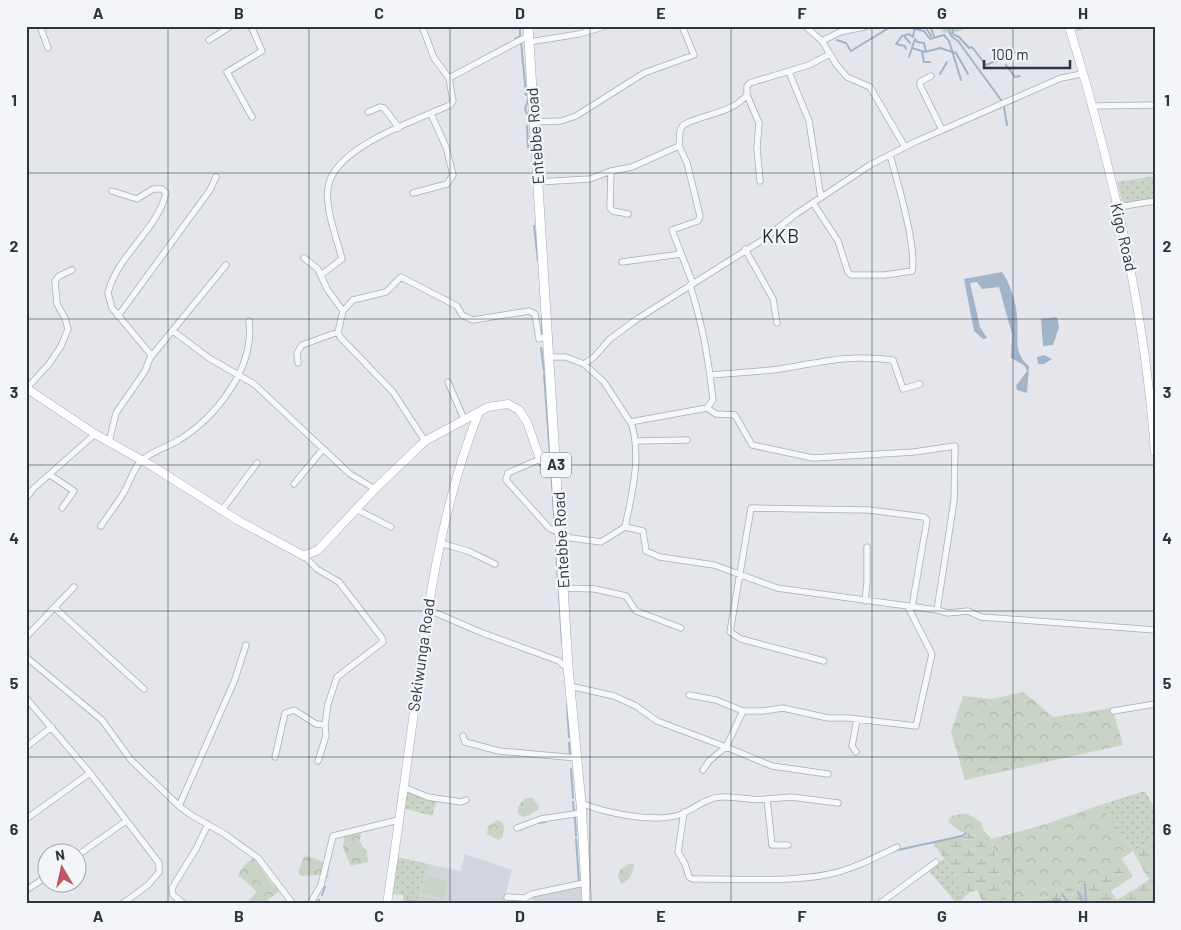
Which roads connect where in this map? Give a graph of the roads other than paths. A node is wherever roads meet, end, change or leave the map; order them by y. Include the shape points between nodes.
1 (40, 26) edge
2 (231, 26) edge
3 (250, 26) edge
4 (422, 26) edge
5 (606, 26) edge
6 (682, 26) edge
7 (804, 26) edge
8 (1081, 26) edge
9 (864, 27) edge
10 (1069, 27) edge
11 (528, 35) edge
12 (209, 40) dead end
13 (822, 41) junction
14 (48, 48) dead end
15 (830, 54) junction
16 (789, 72) junction
17 (1082, 74) junction
18 (932, 76) dead end
19 (449, 78) junction
20 (747, 95) junction
21 (1155, 105) edge
22 (1091, 106) junction
23 (368, 112) dead end
24 (431, 114) junction
25 (252, 117) dead end
26 (534, 122) junction
27 (399, 128) junction
28 (942, 130) junction
29 (680, 146) junction
30 (905, 146) junction
31 (890, 155) junction
32 (611, 171) junction
33 (216, 177) dead end
34 (760, 181) dead end
35 (538, 182) junction
36 (112, 191) dead end
37 (413, 194) dead end
38 (821, 198) junction
39 (1155, 201) edge
40 (813, 203) junction
41 (1118, 207) junction
42 (628, 214) dead end
43 (745, 250) junction
44 (681, 254) junction
45 (304, 258) dead end
46 (622, 262) dead end
47 (226, 265) dead end
48 (72, 270) dead end
49 (321, 275) junction
50 (692, 285) junction
51 (343, 311) junction
52 (118, 316) junction
53 (249, 321) dead end
54 (777, 323) dead end
55 (173, 331) junction
56 (338, 332) junction
57 (549, 336) junction
58 (152, 356) junction
59 (550, 357) junction
60 (298, 363) dead end
61 (584, 364) junction
62 (711, 375) junction
63 (239, 376) junction
64 (448, 382) dead end
65 (920, 384) dead end
66 (27, 388) edge
67 (1153, 390) edge
68 (706, 408) junction
69 (479, 412) junction
70 (464, 419) junction
71 (632, 422) junction
72 (95, 434) junction
73 (687, 440) dead end
74 (425, 441) junction
75 (636, 441) junction
76 (110, 442) junction
77 (323, 449) junction
78 (1155, 452) edge
79 (540, 459) junction
80 (142, 461) junction
81 (556, 461) junction
82 (257, 463) dead end
83 (50, 475) junction
84 (294, 484) dead end
85 (375, 489) junction
86 (26, 498) edge
87 (62, 508) dead end
88 (222, 509) junction
89 (356, 509) junction
90 (101, 526) dead end
91 (391, 526) dead end
92 (625, 526) junction
93 (561, 533) junction
94 (440, 543) junction
95 (867, 547) dead end
96 (304, 556) junction
97 (495, 564) dead end
98 (740, 573) junction
99 (74, 587) dead end
100 (563, 588) junction
101 (865, 601) junction
102 (910, 607) junction
103 (55, 608) junction
104 (427, 609) junction
105 (937, 610) junction
106 (682, 628) dead end
107 (1155, 630) edge
108 (26, 637) edge
109 (246, 644) dead end
110 (26, 657) edge
111 (824, 661) dead end
112 (568, 667) junction
113 (570, 686) junction
114 (144, 689) dead end
115 (689, 695) dead end
116 (26, 698) edge
117 (1155, 704) edge
118 (743, 711) junction
119 (1113, 711) dead end
120 (856, 719) junction
121 (325, 725) junction
122 (52, 727) junction
123 (463, 736) dead end
124 (26, 747) edge
125 (726, 747) junction
126 (856, 752) dead end
127 (275, 756) dead end
128 (577, 758) junction
129 (318, 761) dead end
130 (703, 770) dead end
131 (90, 773) junction
132 (828, 774) dead end
133 (403, 788) junction
134 (767, 799) junction
135 (466, 800) dead end
136 (581, 803) junction
137 (838, 803) dead end
138 (180, 806) junction
139 (684, 812) junction
140 (581, 813) junction
141 (26, 819) edge
142 (398, 820) junction
143 (126, 821) junction
144 (208, 824) junction
145 (518, 828) dead end
146 (788, 845) dead end
147 (898, 847) dead end
148 (88, 848) edge
149 (936, 862) dead end
150 (38, 882) edge
151 (584, 883) junction
152 (26, 890) edge
153 (507, 897) dead end
154 (122, 904) edge
155 (184, 904) edge
156 (293, 904) edge
157 (310, 904) edge
158 (387, 904) edge
159 (407, 904) edge
160 (419, 904) edge
161 (586, 904) edge
162 (879, 904) edge

1 - 14 street
2 - 12 street
3 - 25 street via 262,51 227,72
4 - 19 street via 432,54
5 - 11 street via 579,34
6 - 26 street via 694,55 644,73 576,116 561,121
7 - 13 street
8 - 10 street
9 - 13 street via 840,32
10 - 17 street, Kigo Road
11 - 19 street
11 - 26 main road, Entebbe Road / A3
13 - 15 street
15 - 16 street
15 - 30 street via 847,77 870,87
16 - 20 street via 750,83
16 - 38 street via 809,121
17 - 22 street, Kigo Road
17 - 28 street via 1061,78
18 - 28 street via 920,85
19 - 24 street via 452,102
20 - 29 street via 731,108 683,125
20 - 34 street via 759,123
21 - 22 street
22 - 41 street, Kigo Road
23 - 27 street via 384,108
24 - 27 street
24 - 37 street via 450,156 452,175 447,184
26 - 35 main road, Entebbe Road / A3
27 - 49 street via 351,153 332,177 327,189 328,199 342,259
28 - 30 street
29 - 32 street via 632,167
29 - 44 street via 700,216 698,220 672,228
30 - 31 street
31 - 38 street
31 - 40 street via 902,197 912,271 851,275 838,241
32 - 35 street via 586,180
32 - 42 street via 610,208
33 - 52 street via 210,190
35 - 57 main road, Entebbe Road / A3
36 - 52 street via 137,199 156,188 166,193 109,286 110,302
38 - 40 street
39 - 41 street
40 - 43 street
41 - 67 street, Kigo Road via 1136,287
43 - 50 street
43 - 54 street via 773,299
44 - 46 street
44 - 50 street
45 - 49 street via 314,264
47 - 55 street
48 - 66 street via 55,281 57,304 67,324 64,338 49,364
49 - 51 street
50 - 61 street via 614,336
50 - 62 street via 705,333
51 - 56 street
51 - 57 street via 353,300 382,294 399,278 405,278 457,306 462,315 473,320 529,311 535,314 539,338
52 - 58 street
53 - 63 street via 250,339
55 - 58 street
55 - 63 street
56 - 60 street via 302,345
56 - 74 street via 393,392
57 - 59 main road, Entebbe Road / A3
58 - 76 street via 145,372 116,413
59 - 61 street via 566,357
59 - 81 main road, Entebbe Road / A3
61 - 71 street via 604,382
62 - 65 street via 836,358 878,358 893,360 904,389
62 - 68 street via 713,400
63 - 77 street via 264,393
63 - 80 street via 206,419
64 - 70 street
66 - 72 street
67 - 78 street, Kigo Road
68 - 71 street
68 - 105 street via 716,414 736,415 752,445 802,457 830,458 956,446 954,501
69 - 70 street
69 - 79 street via 503,404 519,410 527,422
69 - 94 street, Sekiwunga Road via 457,476
70 - 74 street
71 - 75 street
72 - 76 street
72 - 83 street
73 - 75 street
74 - 85 street
75 - 92 street via 635,472
76 - 80 street
77 - 84 street
77 - 85 street via 350,474
79 - 81 street
79 - 93 street via 508,474 506,480 549,528
80 - 88 street
80 - 90 street
81 - 93 main road, Entebbe Road / A3
82 - 88 street
83 - 86 street
83 - 87 street via 74,491
85 - 89 street
88 - 96 street
89 - 91 street
89 - 96 street via 318,550
92 - 93 street via 598,542
92 - 98 street via 642,530 645,549 650,554
93 - 100 main road, Entebbe Road / A3
94 - 97 street via 468,551
94 - 104 street, Sekiwunga Road
95 - 101 street
96 - 121 street via 317,569 339,582 382,638 381,645 337,677
98 - 101 street via 777,588
98 - 102 street via 753,506 869,510 922,516 927,520
98 - 111 street via 730,632 734,636
99 - 103 street
100 - 106 street via 595,589 626,596 636,611
100 - 112 main road, Entebbe Road / A3
101 - 102 street
102 - 105 street
102 - 120 street via 932,654 918,724
103 - 108 street
103 - 114 street
104 - 112 street
104 - 133 street, Sekiwunga Road
105 - 107 street via 948,613 968,611 982,617
109 - 138 street via 234,682
110 - 138 street via 102,720 131,760
112 - 113 main road, Entebbe Road / A3
113 - 125 street via 614,696 657,720
113 - 128 main road, Entebbe Road / A3
115 - 118 street via 716,700
116 - 122 street
117 - 119 street
118 - 120 street via 783,708 828,718
118 - 125 street
120 - 126 street via 852,746
121 - 127 street via 316,724 294,710 285,713
121 - 129 street via 326,736
122 - 124 street
122 - 131 street
123 - 128 street via 465,742 493,750
125 - 130 street
125 - 132 street via 772,766
128 - 136 main road, Entebbe Road / A3
131 - 141 street
131 - 143 street
133 - 135 street via 428,797
133 - 142 street, Sekiwunga Road
134 - 137 street via 791,797
134 - 139 street via 721,797
134 - 146 street via 772,846
136 - 139 street via 610,814 632,816 675,816
136 - 140 main road, Entebbe Road / A3
138 - 144 street
139 - 147 street via 678,852 689,877 693,879 828,875
140 - 145 street via 542,819
140 - 151 main road, Entebbe Road / A3
142 - 157 street via 333,836 321,885
142 - 158 street, Sekiwunga Road
143 - 148 street
143 - 154 street via 159,866 159,872 148,885
144 - 155 street via 172,888 173,895
144 - 156 street via 258,858
149 - 162 street
150 - 152 street
151 - 153 street via 525,898
151 - 161 main road, Entebbe Road / A3
159 - 160 street

